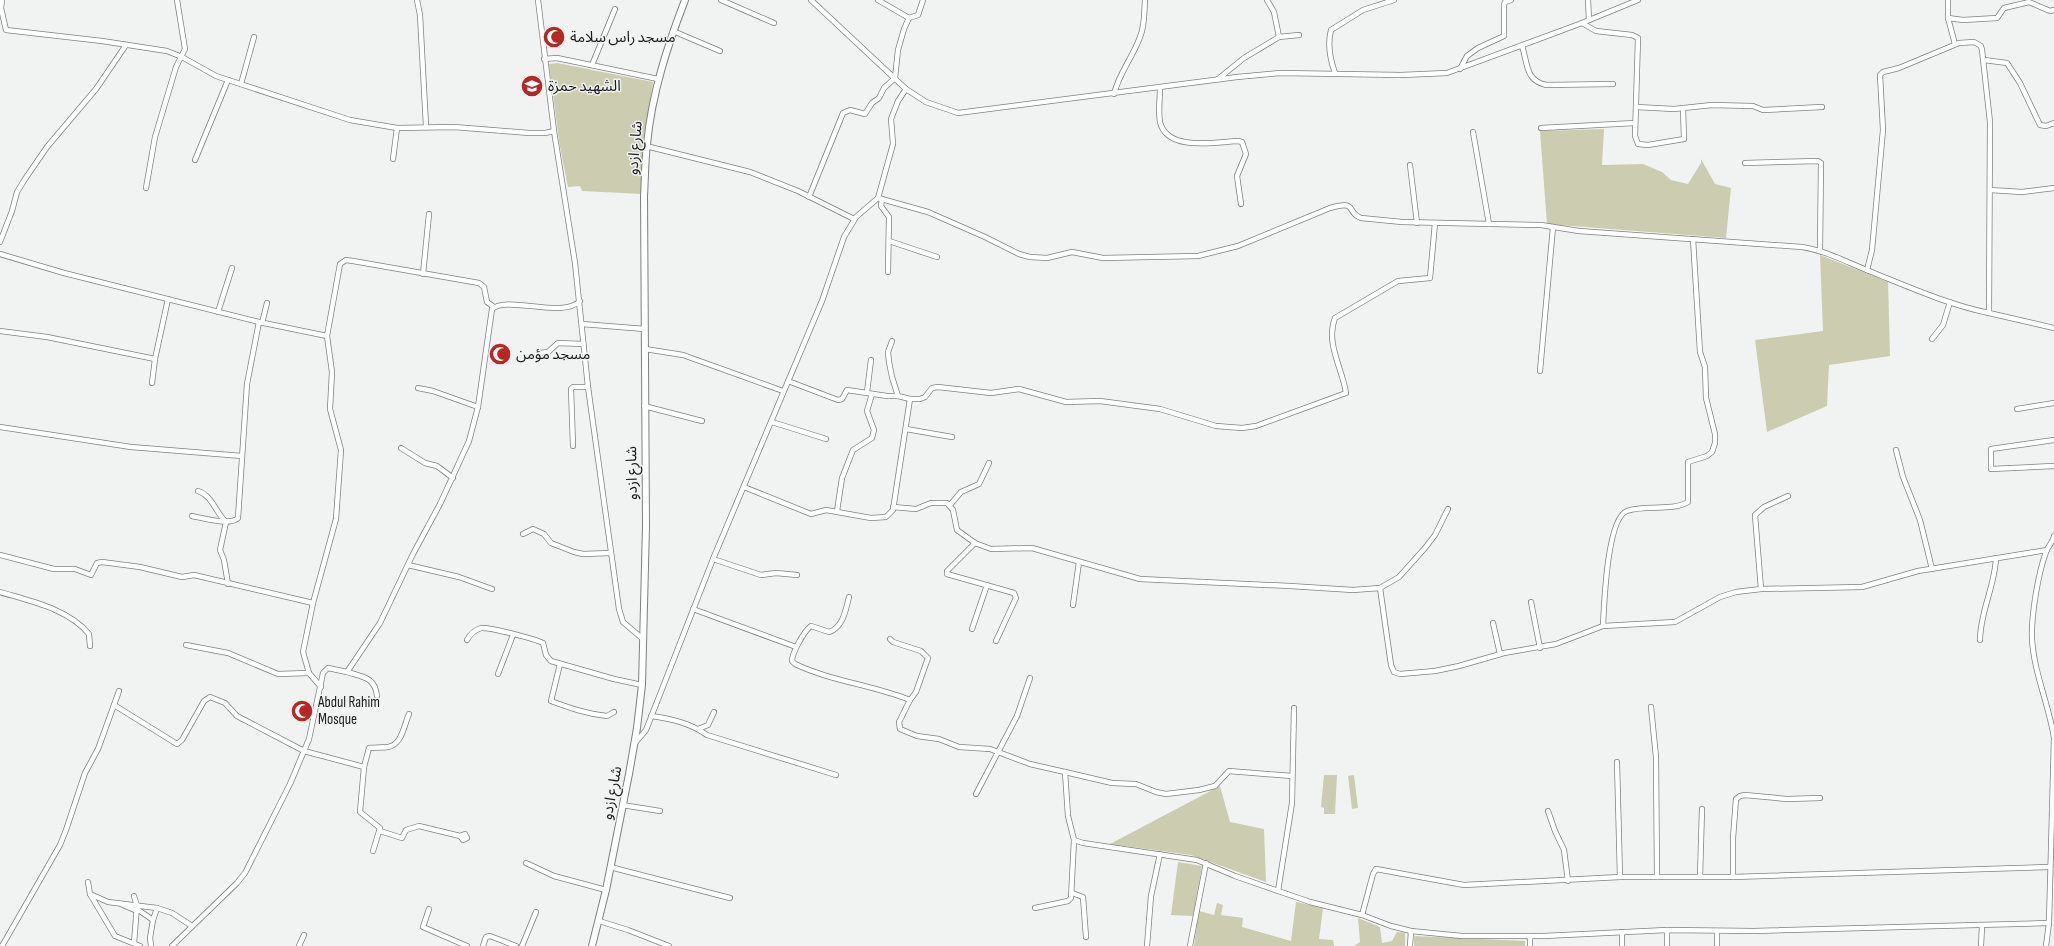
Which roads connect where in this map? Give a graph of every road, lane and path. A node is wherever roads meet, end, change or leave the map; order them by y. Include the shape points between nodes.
1 (2, 0) edge
2 (177, 0) edge
3 (417, 0) edge
4 (538, 0) edge
5 (685, 0) edge
6 (721, 0) edge
7 (812, 0) edge
8 (878, 0) edge
9 (923, 0) edge
10 (1145, 0) edge
11 (1267, 0) edge
12 (1394, 0) edge
13 (1511, 0) edge
14 (1588, 0) edge
15 (1638, 0) edge
16 (1948, 0) edge
17 (615, 9) dead end
18 (2054, 10) edge
19 (909, 18) junction
20 (1948, 18) junction
21 (1589, 20) junction
22 (774, 23) dead end
23 (1582, 23) junction
24 (673, 31) junction
25 (1299, 35) dead end
26 (254, 37) dead end
27 (1279, 37) junction
28 (1955, 44) junction
29 (126, 45) junction
30 (1522, 46) junction
31 (720, 51) dead end
32 (182, 56) junction
33 (544, 59) junction
34 (1984, 60) junction
35 (592, 65) junction
36 (1460, 69) junction
37 (1334, 73) junction
38 (894, 78) junction
39 (658, 79) junction
40 (228, 80) junction
41 (1218, 80) junction
42 (241, 84) junction
43 (1614, 84) dead end
44 (1160, 88) junction
45 (906, 89) junction
46 (1114, 94) junction
47 (1636, 107) junction
48 (1683, 108) junction
49 (1822, 108) dead end
50 (1635, 123) junction
51 (2054, 123) edge
52 (426, 126) junction
53 (397, 128) junction
54 (1541, 128) dead end
55 (554, 131) junction
56 (1473, 132) dead end
57 (646, 146) junction
58 (393, 159) dead end
59 (195, 160) dead end
60 (1745, 163) dead end
61 (1410, 165) dead end
62 (146, 188) dead end
63 (2054, 188) edge
64 (1990, 190) junction
65 (809, 197) junction
66 (880, 199) junction
67 (1241, 204) dead end
68 (429, 214) dead end
69 (854, 219) junction
70 (1417, 223) junction
71 (1435, 223) junction
72 (1489, 224) junction
73 (1553, 227) junction
74 (1693, 239) junction
75 (889, 241) junction
76 (0, 242) edge
77 (1820, 250) junction
78 (0, 254) edge
79 (937, 257) dead end
80 (232, 268) dead end
81 (1867, 270) junction
82 (888, 272) dead end
83 (423, 274) junction
84 (168, 299) junction
85 (580, 301) junction
86 (1950, 302) junction
87 (267, 303) dead end
88 (494, 307) junction
89 (218, 312) junction
90 (1989, 313) junction
91 (261, 323) junction
92 (582, 324) junction
93 (2054, 328) edge
94 (645, 329) junction
95 (0, 331) edge
96 (327, 336) junction
97 (1932, 339) dead end
98 (892, 341) dead end
99 (583, 344) junction
100 (645, 349) junction
101 (539, 353) dead end
102 (155, 359) junction
103 (871, 360) dead end
104 (1540, 371) dead end
105 (788, 381) junction
106 (152, 382) dead end
107 (588, 387) junction
108 (418, 388) dead end
109 (783, 391) junction
110 (867, 392) junction
111 (872, 394) junction
112 (898, 396) junction
113 (910, 399) junction
114 (2054, 403) edge
115 (644, 406) junction
116 (478, 407) junction
117 (2017, 409) dead end
118 (702, 421) dead end
119 (772, 422) junction
120 (0, 427) edge
121 (906, 429) junction
122 (952, 437) dead end
123 (826, 439) dead end
124 (2054, 440) edge
125 (573, 446) dead end
126 (401, 448) dead end
127 (1896, 450) dead end
128 (242, 456) junction
129 (989, 463) dead end
130 (2054, 466) edge
131 (453, 478) junction
132 (744, 487) junction
133 (198, 491) dead end
134 (1788, 496) dead end
135 (950, 505) junction
136 (893, 506) junction
137 (1448, 509) dead end
138 (837, 511) junction
139 (192, 516) dead end
140 (226, 522) junction
141 (523, 534) dead end
142 (2054, 536) edge
143 (975, 543) junction
144 (2047, 550) junction
145 (611, 553) junction
146 (0, 555) edge
147 (1996, 558) junction
148 (713, 559) junction
149 (1079, 562) junction
150 (408, 565) junction
151 (1932, 569) junction
152 (797, 575) dead end
153 (228, 584) junction
154 (987, 585) junction
155 (492, 588) dead end
156 (1380, 588) junction
157 (1761, 589) junction
158 (0, 592) edge
159 (849, 597) dead end
160 (313, 602) junction
161 (1531, 602) dead end
162 (1073, 605) dead end
163 (693, 609) junction
164 (1493, 623) dead end
165 (1603, 626) junction
166 (972, 629) dead end
167 (514, 635) junction
168 (643, 639) junction
169 (890, 639) dead end
170 (467, 640) dead end
171 (996, 640) dead end
172 (1980, 640) dead end
173 (186, 645) dead end
174 (90, 646) dead end
175 (796, 647) junction
176 (1540, 648) junction
177 (1500, 654) junction
178 (560, 664) junction
179 (347, 672) junction
180 (309, 673) junction
181 (498, 674) dead end
182 (1030, 678) dead end
183 (642, 685) junction
184 (321, 687) junction
185 (119, 691) dead end
186 (377, 696) dead end
187 (910, 700) junction
188 (114, 705) junction
189 (1651, 707) dead end
190 (1294, 708) dead end
191 (614, 712) dead end
192 (714, 712) dead end
193 (408, 714) dead end
194 (652, 716) junction
195 (698, 729) junction
196 (635, 743) junction
197 (304, 751) junction
198 (998, 751) junction
199 (1617, 762) dead end
200 (2053, 766) edge
201 (364, 767) junction
202 (1065, 772) junction
203 (836, 775) dead end
204 (1292, 776) junction
205 (976, 794) dead end
206 (1820, 798) dead end
207 (622, 805) junction
208 (1702, 809) dead end
209 (660, 811) dead end
210 (1548, 811) dead end
211 (2052, 821) edge
212 (380, 831) junction
213 (460, 836) dead end
214 (1074, 840) junction
215 (373, 851) dead end
216 (1160, 854) junction
217 (526, 863) dead end
218 (1206, 863) junction
219 (610, 867) junction
220 (2049, 867) junction
221 (1620, 877) junction
222 (1657, 877) junction
223 (1700, 877) junction
224 (1733, 877) junction
225 (1568, 881) junction
226 (88, 882) dead end
227 (606, 890) junction
228 (1278, 891) junction
229 (1072, 892) junction
230 (2052, 893) edge
231 (90, 894) junction
232 (134, 896) dead end
233 (730, 898) dead end
234 (137, 908) junction
235 (156, 908) junction
236 (1035, 908) dead end
237 (429, 909) dead end
238 (536, 912) dead end
239 (1362, 915) junction
240 (153, 920) junction
241 (599, 921) junction
242 (2049, 923) junction
243 (192, 926) junction
244 (1982, 926) junction
245 (1668, 930) junction
246 (1411, 931) junction
247 (1717, 931) junction
248 (1622, 932) junction
249 (304, 935) dead end
250 (1530, 936) junction
251 (1086, 937) dead end
252 (134, 943) junction
253 (2, 946) edge
254 (140, 946) edge
255 (151, 946) edge
256 (172, 946) edge
257 (299, 946) edge
258 (467, 946) edge
259 (483, 946) edge
260 (516, 946) edge
261 (522, 946) edge
262 (592, 946) edge
263 (670, 946) edge
264 (1147, 946) edge
265 (1190, 946) edge
266 (1410, 946) edge
267 (1530, 946) edge
268 (1622, 946) edge
269 (1667, 946) edge
270 (1717, 946) edge
271 (1982, 946) edge
272 (2046, 946) edge

1 - 29 street via 6,30
2 - 32 street via 185,49
3 - 52 street
4 - 33 street
5 - 24 street, شارع ازدو
6 - 22 street
7 - 38 street
8 - 19 street
9 - 19 street via 918,14
10 - 46 street via 1141,36 1128,65 1117,80
11 - 27 street via 1274,12
12 - 37 street via 1363,10 1331,30 1330,58
13 - 36 street via 1504,5 1504,36 1467,56
14 - 21 street
15 - 21 street
16 - 20 street
17 - 35 street
18 - 20 street via 2050,11 2029,2 2004,8 1997,18
19 - 38 street via 898,50
20 - 28 street
21 - 23 street
23 - 30 street
23 - 47 street via 1596,31 1638,38
24 - 31 street
24 - 39 street, شارع ازدو
25 - 27 street
26 - 42 street
27 - 41 street via 1244,58
28 - 34 street via 1978,43
28 - 81 street via 1880,75 1882,137 1872,250
29 - 32 street
29 - 76 street via 96,89 47,147 25,179 17,192
30 - 36 street
30 - 43 street via 1530,75 1537,83
32 - 40 street via 204,70
32 - 62 street via 155,137
33 - 35 street via 558,58
33 - 55 street
34 - 51 street via 2007,63 2040,124 2046,126
34 - 64 street via 1990,122
35 - 39 street
36 - 37 street via 1447,74 1423,75
37 - 41 street via 1280,73
38 - 45 street
38 - 65 street via 865,114 850,110 843,113
39 - 57 street, شارع ازدو
40 - 42 street
40 - 59 street
41 - 44 street
42 - 53 street via 350,120
44 - 46 street
44 - 67 street via 1161,123 1168,137 1188,143 1242,142 1246,154 1237,176
45 - 46 street via 926,102 958,113
45 - 66 street via 891,119 893,144
47 - 48 street
47 - 50 street
48 - 49 street via 1712,105 1753,106 1763,110
48 - 50 street via 1685,137 1682,140 1639,145 1635,136
50 - 54 street
52 - 53 street
52 - 55 street via 529,134
53 - 58 street
55 - 85 street
56 - 72 street
57 - 65 street via 750,172
57 - 94 street, شارع ازدو
60 - 77 street via 1818,161 1821,164
61 - 70 street
63 - 64 street via 2022,192
64 - 90 street
65 - 69 street
66 - 69 street
66 - 70 street via 928,212 985,236 1019,254 1047,258 1072,252 1102,258 1198,256 1238,246 1340,205 1351,207 1361,218
66 - 75 street via 881,206 890,218
68 - 83 street
69 - 105 street via 844,237 822,301
70 - 71 street
71 - 72 street
71 - 113 street via 1430,278 1398,281 1335,318 1335,354 1346,393 1286,416 1242,428 1216,426 1160,409 1100,400 1066,402 1019,389 991,393 938,387 932,388 925,397
72 - 73 street
73 - 74 street
73 - 104 street
74 - 77 street
74 - 165 street via 1700,352 1705,367 1707,404 1715,443 1712,452 1707,456 1688,462 1688,502 1627,511 1620,518 1609,554
75 - 79 street
75 - 82 street
77 - 81 street
78 - 84 street
80 - 89 street
81 - 86 street
83 - 88 street via 482,284 487,302
83 - 96 street via 353,261 342,262
84 - 89 street
84 - 102 street
85 - 88 street via 568,307
85 - 92 street
86 - 90 street
86 - 97 street via 1943,325
87 - 91 street
88 - 116 street via 490,316
89 - 91 street
90 - 93 street
91 - 96 street
91 - 128 street via 247,384
92 - 94 street
92 - 99 street
94 - 100 street, شارع ازدو
95 - 102 street via 47,337
96 - 160 street via 332,372 330,408 338,434 341,464 336,519
98 - 112 street via 888,352 889,362
99 - 101 street via 558,343 548,352
99 - 107 street
100 - 109 street via 683,355
100 - 115 street, شارع ازدو
102 - 106 street
103 - 110 street
105 - 109 street
105 - 110 street via 838,400 842,399 847,390
107 - 125 street via 571,389
107 - 145 street
108 - 116 street
109 - 119 street
110 - 111 street
111 - 112 street
111 - 138 street via 867,411 874,430 872,438 853,450 842,478
112 - 113 street
113 - 121 street
114 - 117 street
115 - 118 street
115 - 168 street, شارع ازدو via 646,526
116 - 131 street via 470,441
119 - 123 street
119 - 132 street
120 - 128 street via 131,447
121 - 122 street
121 - 136 street
124 - 130 street via 1991,449 1991,469
126 - 131 street via 425,463 437,466
127 - 151 street via 1920,520
128 - 140 street via 238,518 236,521
129 - 135 street via 979,484 961,492
131 - 150 street
132 - 138 street via 812,514 826,510
132 - 148 street
133 - 140 street via 211,499 218,514
134 - 157 street via 1764,507 1756,515
135 - 136 street via 943,502 931,503 916,509
135 - 143 street via 957,530
136 - 138 street via 891,514 871,518
137 - 156 street via 1435,535 1408,569
139 - 140 street
140 - 153 street via 220,550
141 - 145 street via 533,529 544,534 551,543 574,552
142 - 144 street
143 - 149 street via 991,549 1032,548
143 - 154 street via 947,571 947,574
144 - 147 street
144 - 200 street via 2040,578 2032,641 2051,720 2054,738
145 - 168 street via 623,622
146 - 153 street via 54,569 75,570 91,575 98,563 102,562 140,567 182,577 194,575
147 - 151 street
147 - 172 street
148 - 152 street via 761,575
148 - 163 street
149 - 156 street via 1140,579 1353,590
149 - 162 street
150 - 155 street
150 - 179 street via 380,623
151 - 157 street via 1862,587
153 - 160 street
154 - 166 street
154 - 171 street via 1016,595
156 - 177 street via 1394,672 1400,674 1435,671
157 - 165 street via 1736,592 1720,598 1675,622
158 - 174 street via 37,603 75,620 89,634
159 - 175 street via 845,614 835,630 829,632 811,626
160 - 180 street via 303,652
161 - 176 street
163 - 175 street
163 - 194 street
164 - 177 street
165 - 176 street
167 - 170 street via 481,628 470,634
167 - 178 street via 543,644 548,658
167 - 181 street
168 - 183 street, شارع ازدو
169 - 187 street via 921,651 928,658 916,692
173 - 180 street via 228,652 278,674
175 - 187 street via 792,658 794,664 826,677
176 - 177 street
178 - 183 street
178 - 191 street via 551,701 594,715 607,716
179 - 184 street via 325,669
179 - 186 street via 370,680 374,684
180 - 184 street
182 - 198 street via 1016,716
183 - 196 street, شارع ازدو
184 - 197 street via 310,739
185 - 188 street
187 - 198 street via 899,722 900,729 904,732 939,739 959,747
188 - 197 street via 177,744 182,740 204,701 210,697 225,703 237,716
188 - 253 street via 98,749 85,773 60,845
189 - 222 street via 1656,757
190 - 204 street
192 - 195 street via 708,724
193 - 201 street via 396,745 369,748
194 - 195 street via 674,720
194 - 196 street via 646,730
195 - 203 street via 708,735
196 - 207 street, شارع ازدو
197 - 201 street
197 - 243 street via 245,873
198 - 202 street via 1030,764
198 - 205 street
199 - 221 street
200 - 211 street
201 - 212 street via 360,812 379,826
202 - 204 street via 1112,783 1136,784 1166,794 1215,786 1229,771
202 - 214 street via 1068,816
204 - 228 street via 1292,803
206 - 224 street via 1787,799 1745,795 1736,799
207 - 209 street
207 - 219 street, شارع ازدو
208 - 223 street
210 - 225 street via 1564,850
211 - 220 street
212 - 213 street via 402,838 406,830 419,826
212 - 215 street
214 - 216 street
214 - 229 street
216 - 218 street
216 - 264 street via 1151,896
217 - 227 street via 554,876
218 - 228 street
218 - 265 street
219 - 227 street, شارع ازدو
219 - 233 street
220 - 224 street
220 - 230 street
221 - 222 street
221 - 225 street
222 - 223 street
223 - 224 street
225 - 239 street via 1464,885 1376,869
226 - 231 street
227 - 241 street, شارع ازدو
228 - 239 street via 1336,910
229 - 236 street via 1068,901
229 - 251 street via 1082,897
230 - 242 street
231 - 234 street via 108,902
231 - 252 street via 116,936
232 - 234 street
234 - 235 street
234 - 240 street
234 - 252 street
235 - 240 street
235 - 243 street via 172,913
237 - 258 street via 423,927
238 - 261 street
239 - 246 street
240 - 255 street
241 - 262 street, شارع ازدو
241 - 263 street
242 - 244 street
242 - 272 street
243 - 256 street
244 - 247 street
244 - 271 street
245 - 247 street
245 - 248 street
245 - 269 street
246 - 250 street via 1462,936
246 - 266 street
247 - 270 street
248 - 250 street
248 - 268 street
249 - 257 street
250 - 267 street
252 - 254 street
259 - 260 street via 486,937 490,936

